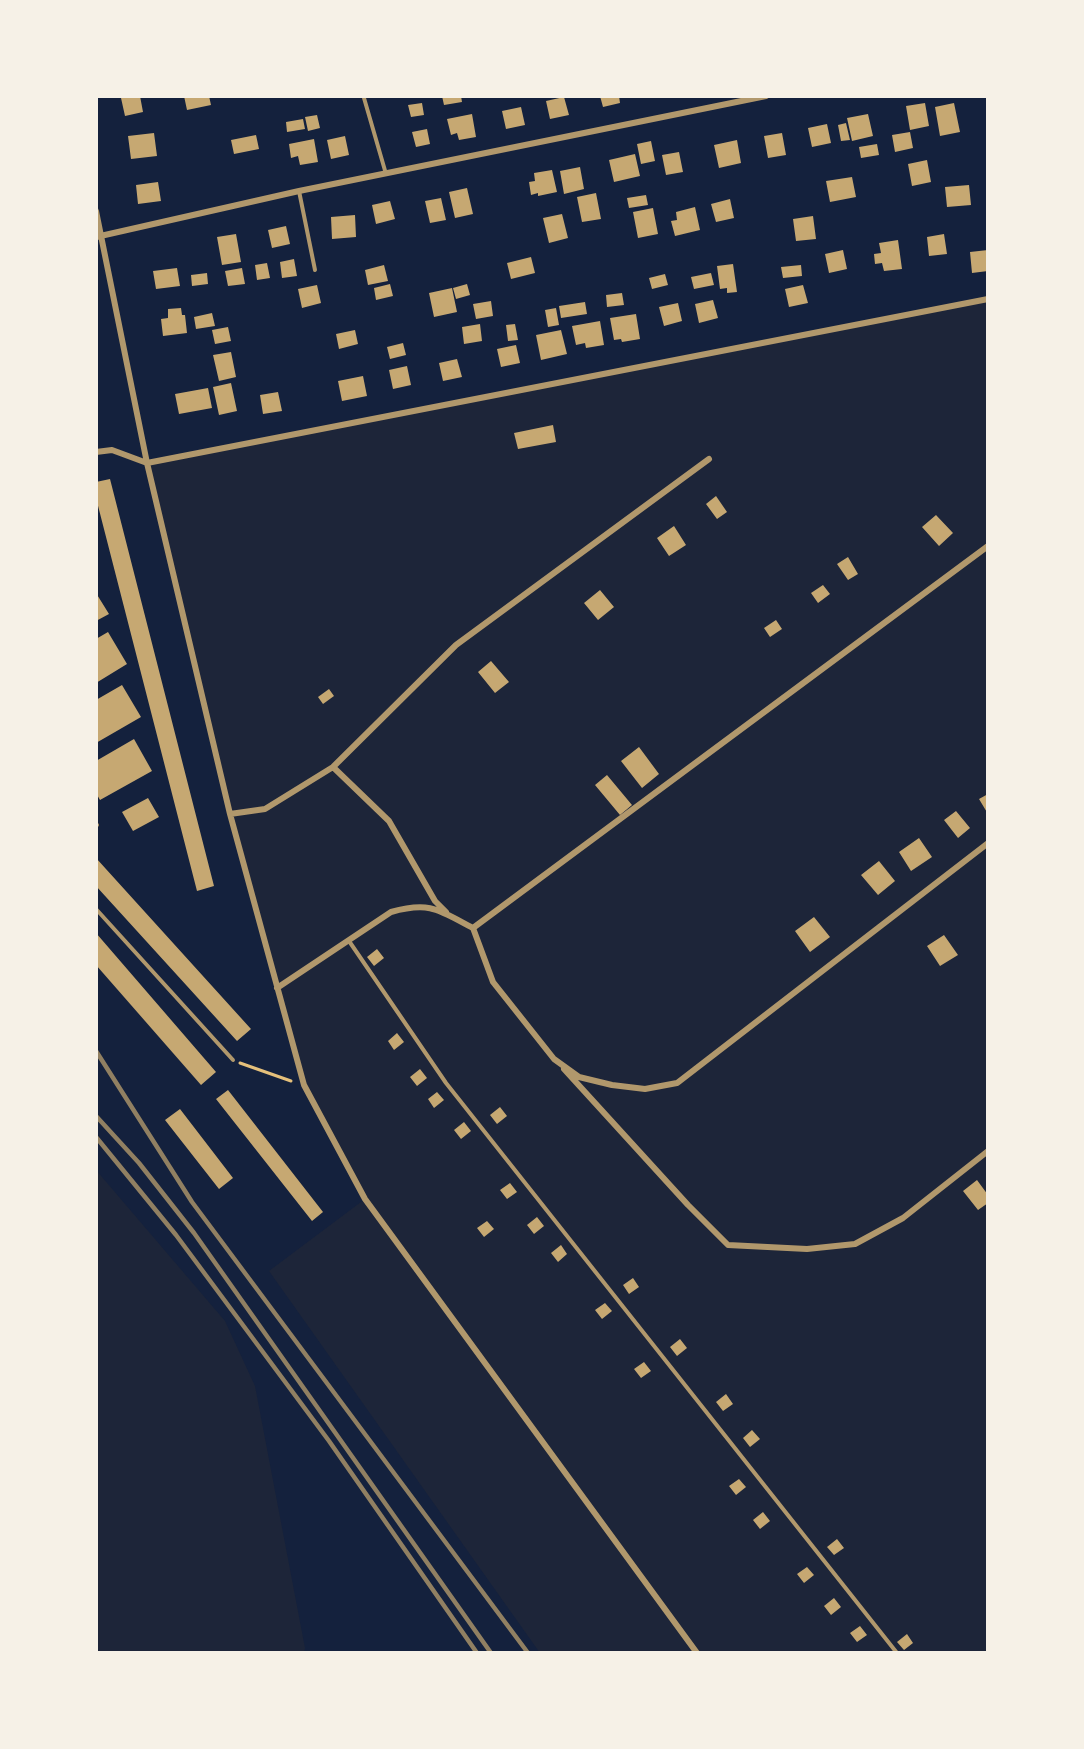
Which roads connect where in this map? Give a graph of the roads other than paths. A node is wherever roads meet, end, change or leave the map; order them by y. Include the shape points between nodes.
1 (766, 96) edge
2 (364, 98) dead end
3 (386, 174) junction
4 (299, 191) junction
5 (96, 211) edge
6 (98, 236) edge
7 (315, 270) dead end
8 (988, 299) edge
9 (96, 452) edge
10 (709, 459) dead end
11 (147, 463) junction
12 (988, 546) edge
13 (333, 767) junction
14 (230, 814) junction
15 (988, 843) edge
16 (96, 909) edge
17 (449, 915) junction
18 (474, 928) junction
19 (348, 940) junction
20 (277, 988) junction
21 (554, 1059) junction
22 (232, 1060) road end
23 (988, 1151) edge
24 (697, 1653) edge
25 (897, 1653) edge

1 - 3 street
2 - 3 lane
3 - 4 street
4 - 6 street
4 - 7 lane
5 - 6 street
6 - 11 street
8 - 11 street
9 - 11 street via 112,450
10 - 13 street via 456,645
11 - 14 street
12 - 18 street
13 - 14 street via 265,809
13 - 17 street via 388,821 435,901
14 - 20 street
15 - 21 street via 678,1083 645,1089 612,1085 579,1077
16 - 22 lane
17 - 18 street
17 - 19 street via 427,906 409,907 391,912
18 - 21 street via 493,982
19 - 20 street
19 - 25 lane via 446,1083
20 - 24 street via 304,1085 365,1199
21 - 23 street via 728,1245 807,1249 855,1244 903,1218

